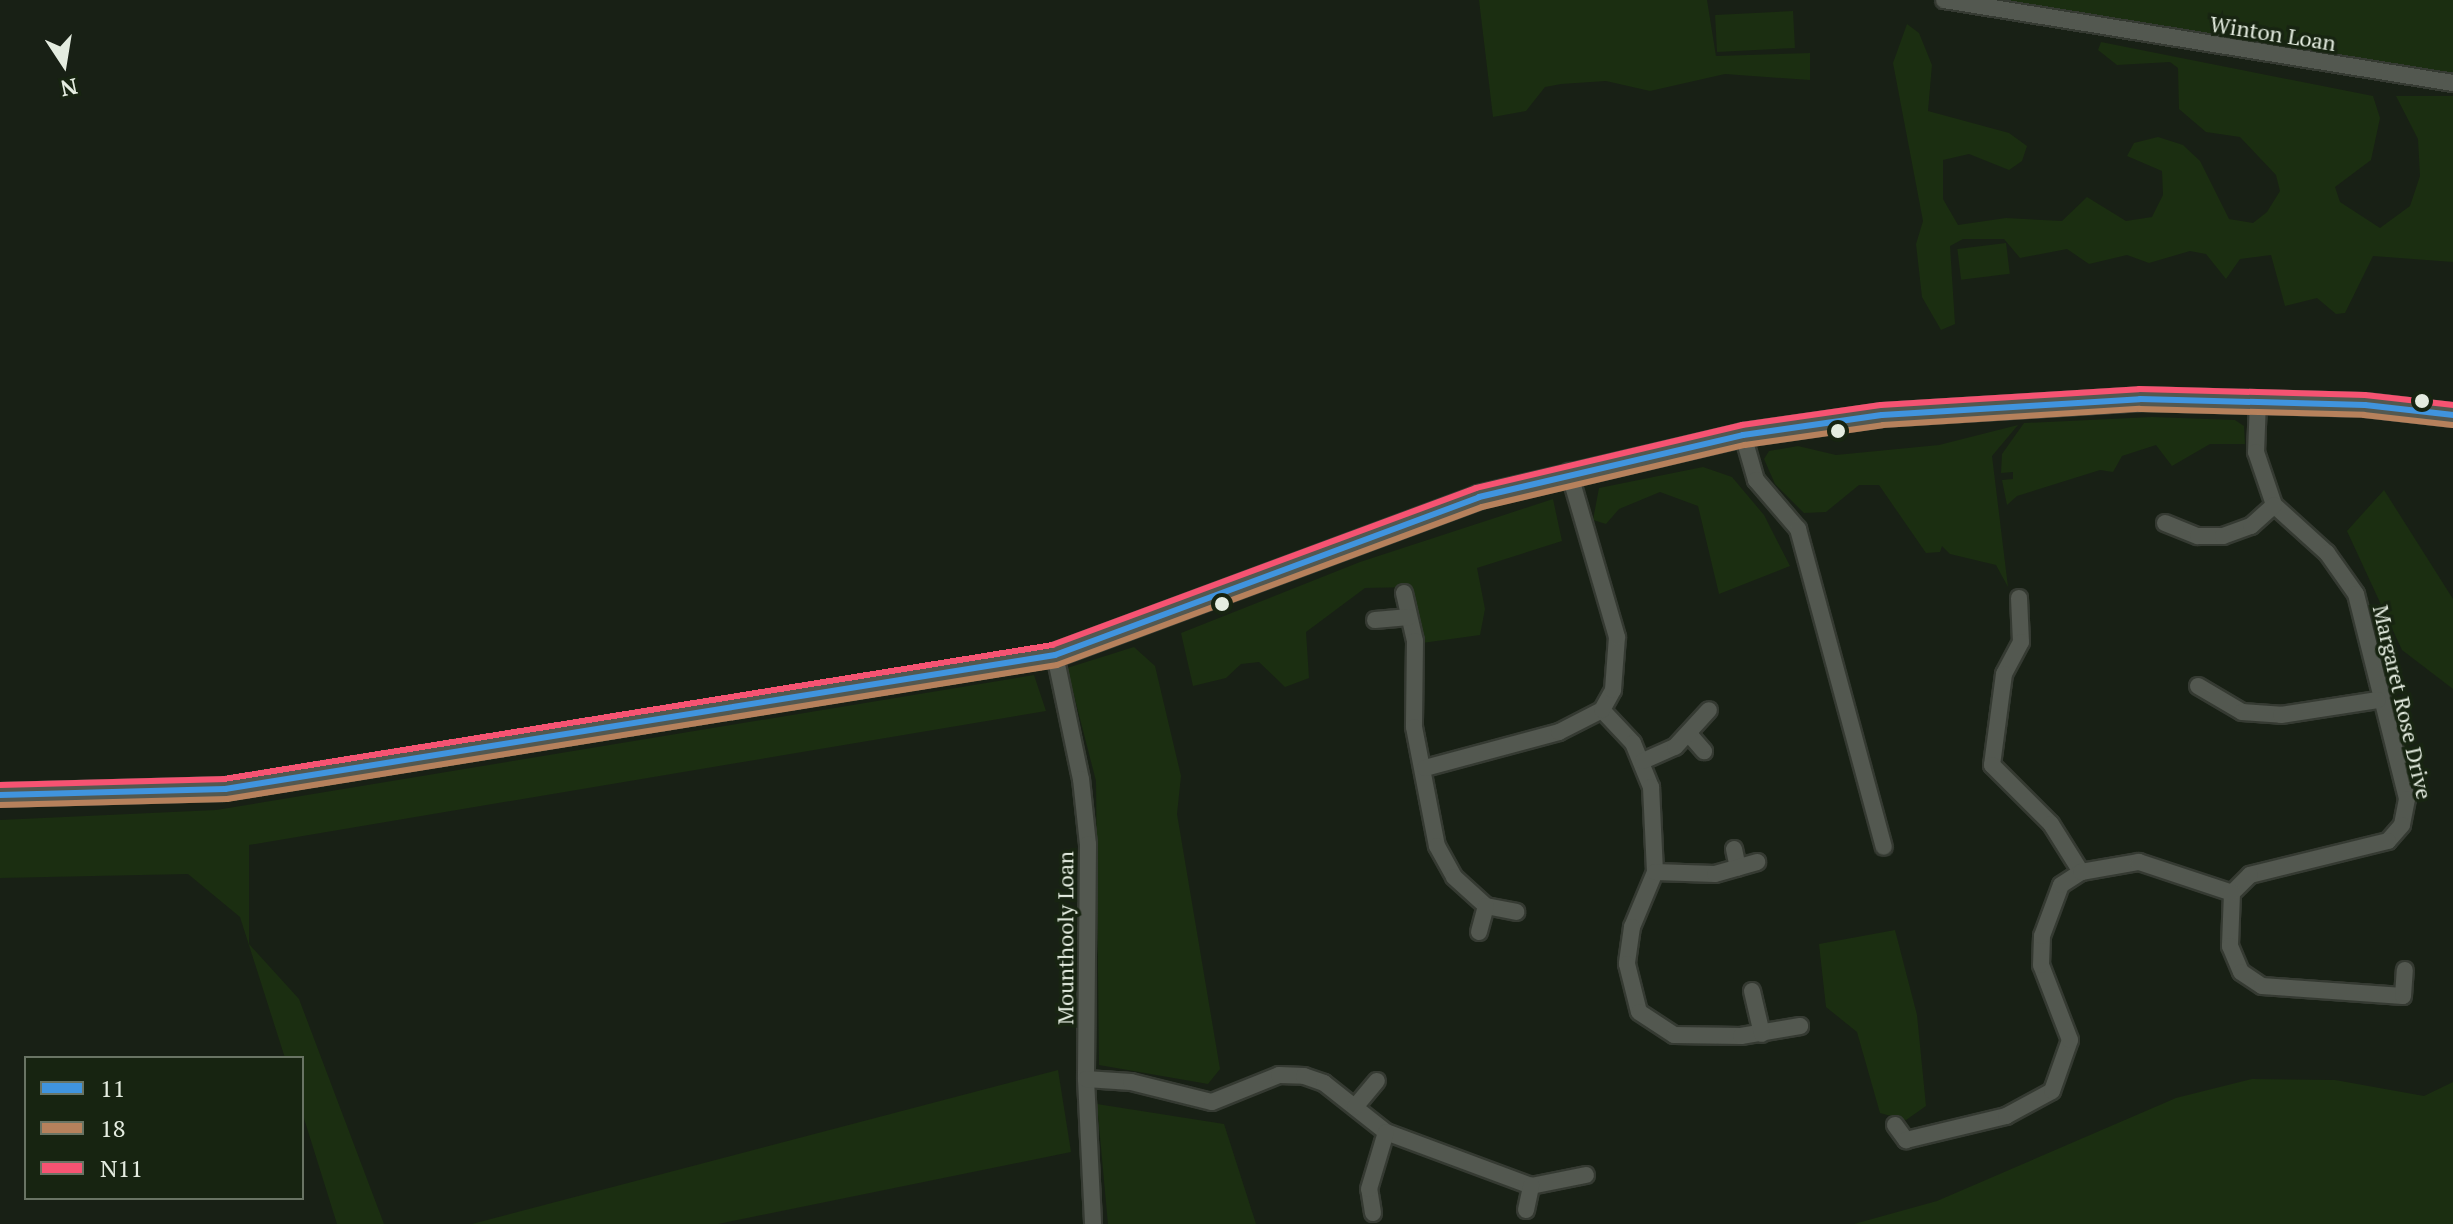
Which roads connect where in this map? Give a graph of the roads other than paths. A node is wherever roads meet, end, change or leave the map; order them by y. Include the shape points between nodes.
1 (1944, 0) edge
2 (2453, 83) edge
3 (2258, 401) junction
4 (2453, 415) edge
5 (1743, 435) junction
6 (1569, 472) junction
7 (2274, 505) junction
8 (2165, 523) dead end
9 (1404, 593) dead end
10 (2019, 598) dead end
11 (1409, 617) junction
12 (1375, 620) dead end
13 (1055, 655) junction
14 (2198, 686) dead end
15 (2378, 700) junction
16 (1602, 710) junction
17 (1709, 710) dead end
18 (1689, 734) junction
19 (1704, 751) dead end
20 (1643, 761) junction
21 (1425, 768) junction
22 (0, 795) edge
23 (1884, 847) dead end
24 (1734, 849) dead end
25 (1757, 862) dead end
26 (1738, 868) junction
27 (1655, 872) junction
28 (2081, 872) junction
29 (2232, 893) junction
30 (1486, 906) junction
31 (1516, 912) dead end
32 (1479, 932) dead end
33 (2405, 970) dead end
34 (1752, 991) dead end
35 (1800, 1026) dead end
36 (1762, 1034) junction
37 (1086, 1079) junction
38 (1377, 1081) dead end
39 (1355, 1107) junction
40 (1895, 1125) dead end
41 (1386, 1132) junction
42 (1586, 1175) dead end
43 (1531, 1186) junction
44 (1526, 1210) dead end
45 (1373, 1213) dead end
46 (1093, 1224) edge

1 - 2 street, Winton Loan
3 - 4 main road
3 - 5 main road via 2014,406
3 - 7 street, Margaret Rose Drive via 2256,452
5 - 6 main road
5 - 23 street via 1756,480 1798,529
6 - 13 main road via 1479,497
6 - 16 street via 1620,655
7 - 8 street via 2251,526 2223,536 2198,536
7 - 15 street, Margaret Rose Drive via 2327,553 2356,594
9 - 11 street
10 - 28 street via 2021,642 2004,674 1992,765 2051,824
11 - 12 street
11 - 21 street via 1415,641 1414,727
13 - 22 main road via 225,789
13 - 37 street, Mounthooly Loan via 1081,779 1088,844
14 - 15 street via 2242,712 2281,715
15 - 29 street, Margaret Rose Drive via 2407,799 2402,825 2388,841 2250,875
16 - 20 street
16 - 21 street via 1513,749
17 - 18 street via 1696,718
18 - 19 street
18 - 20 street
20 - 27 street via 1655,821
21 - 30 street via 1442,859
24 - 26 street
25 - 26 street
26 - 27 street via 1715,874
27 - 36 street via 1632,927 1627,964 1639,1012 1674,1035
28 - 29 street via 2139,862
28 - 40 street via 2050,902 2042,936 2041,965 2070,1040 2052,1091 2006,1116 1906,1140
29 - 33 street via 2230,946 2241,972 2262,986 2403,996
30 - 31 street
30 - 32 street
34 - 36 street
35 - 36 street
37 - 39 street via 1131,1082 1212,1102 1279,1075 1304,1076
37 - 46 street, Mounthooly Loan
38 - 39 street
39 - 41 street
41 - 43 street
41 - 45 street via 1369,1189
42 - 43 street
43 - 44 street

